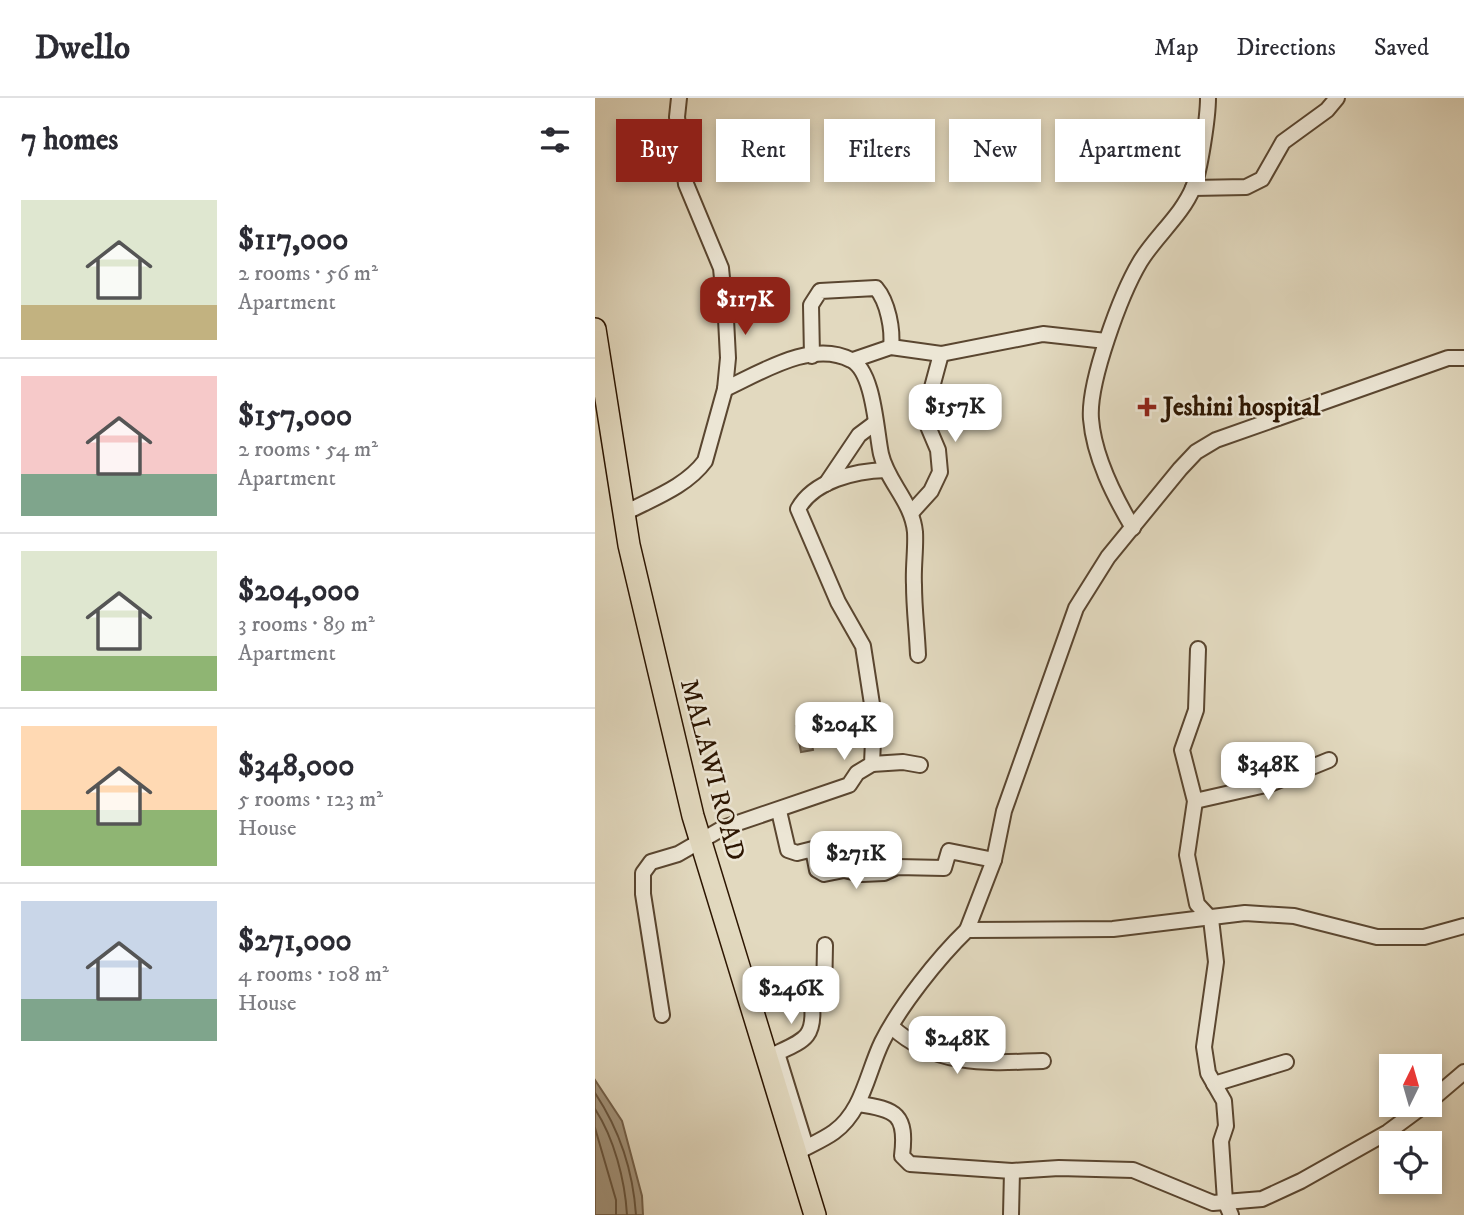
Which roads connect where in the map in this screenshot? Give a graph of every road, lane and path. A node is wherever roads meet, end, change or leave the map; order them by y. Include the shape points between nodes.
1 (679, 98) edge
2 (1208, 98) edge
3 (1337, 98) edge
4 (1193, 188) junction
5 (595, 329) edge
6 (1106, 341) junction
7 (891, 347) junction
8 (941, 354) junction
9 (813, 356) junction
10 (1464, 358) edge
11 (853, 360) junction
12 (725, 389) junction
13 (875, 423) junction
14 (886, 470) junction
15 (826, 484) junction
16 (911, 513) junction
17 (623, 514) junction
18 (1133, 528) junction
19 (1198, 649) dead end
20 (918, 654) dead end
21 (1329, 760) dead end
22 (872, 764) junction
23 (921, 765) dead end
24 (1195, 801) junction
25 (779, 811) junction
26 (699, 842) junction
27 (994, 860) junction
28 (1211, 919) junction
29 (1464, 926) edge
30 (967, 930) junction
31 (825, 945) dead end
32 (662, 1015) dead end
33 (892, 1027) junction
34 (1043, 1061) dead end
35 (1286, 1062) dead end
36 (1464, 1072) edge
37 (1214, 1084) junction
38 (1442, 1091) edge
39 (858, 1104) junction
40 (1408, 1117) edge
41 (801, 1150) junction
42 (1012, 1171) junction
43 (1225, 1201) junction
44 (815, 1215) edge
45 (1011, 1215) edge
46 (1231, 1215) edge

1 - 12 street via 677,117 686,184 721,268 728,358
2 - 4 street
3 - 4 street via 1283,142 1262,179 1246,187
4 - 6 street via 1139,262
5 - 17 main road, MALAWI ROAD
6 - 8 street via 1044,334
6 - 18 street via 1091,417 1114,495
7 - 8 street
7 - 9 street via 893,333 876,288 829,289 820,291 811,305
7 - 11 street
8 - 16 street via 924,417 939,450 940,472
9 - 11 street via 833,354
9 - 12 street via 786,360
10 - 18 street via 1448,358 1216,440 1196,452
11 - 13 street via 863,372
12 - 17 street via 699,470
13 - 14 street
13 - 15 street via 859,435
14 - 15 street via 865,471
14 - 16 street
15 - 22 street via 798,509 838,603 863,646 874,717
16 - 20 street
17 - 26 main road, MALAWI ROAD
18 - 27 street via 1108,557 1076,608 1004,811
19 - 24 street via 1196,710 1182,750
21 - 24 street via 1270,784
22 - 23 street
22 - 25 street via 849,785
24 - 28 street via 1187,855 1197,904
25 - 26 street via 723,828
25 - 27 street via 788,850 813,849 817,870 824,874 944,868 949,852
26 - 32 street via 651,862 643,873
26 - 41 main road, MALAWI ROAD
27 - 30 street
28 - 29 street via 1245,913 1294,916 1377,937 1424,937
28 - 30 street via 1113,929
28 - 37 street via 1216,962 1204,1047
30 - 33 street via 943,954
31 - 41 street via 824,999 812,1004 813,1027 805,1038 777,1053
33 - 34 street via 910,1043 937,1056 994,1063
33 - 39 street
35 - 37 street
36 - 38 street
37 - 43 street via 1224,1101
39 - 41 street via 833,1133
39 - 42 street via 882,1107 901,1119 902,1156 910,1164
40 - 43 street via 1262,1199
41 - 44 main road, MALAWI ROAD
42 - 43 street via 1133,1170 1213,1203
42 - 45 street
43 - 46 street

